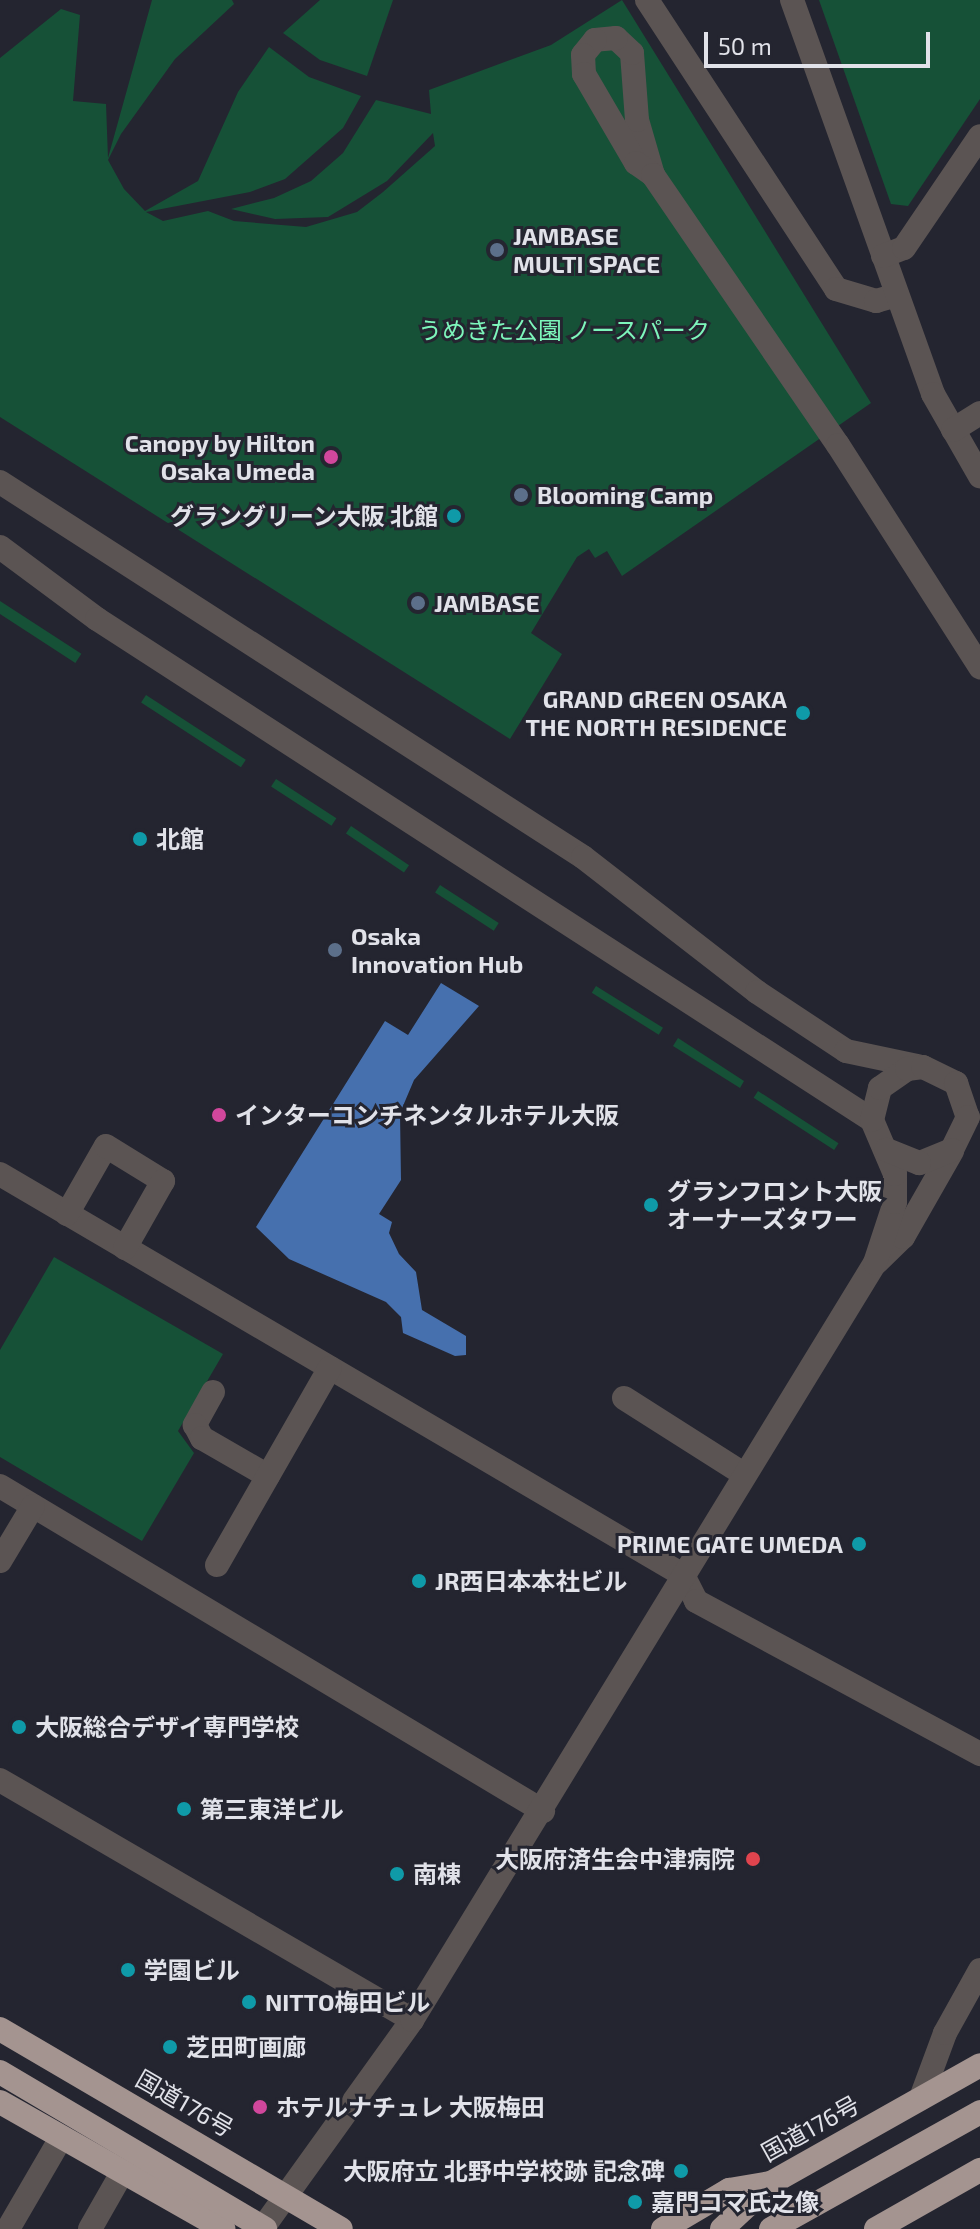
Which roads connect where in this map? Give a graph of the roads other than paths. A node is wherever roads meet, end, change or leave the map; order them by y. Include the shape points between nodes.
1 (647, 0) edge
2 (792, 0) edge
3 (980, 136) edge
4 (653, 175) junction
5 (883, 256) junction
6 (897, 295) junction
7 (980, 413) edge
8 (953, 430) junction
9 (980, 476) edge
10 (0, 482) edge
11 (0, 547) edge
12 (980, 667) edge
13 (932, 1070) junction
14 (980, 1080) edge
15 (872, 1120) junction
16 (965, 1135) edge
17 (887, 1150) junction
18 (0, 1174) edge
19 (67, 1214) junction
20 (125, 1248) junction
21 (875, 1263) junction
22 (330, 1368) junction
23 (213, 1392) dead end
24 (624, 1398) dead end
25 (742, 1473) junction
26 (268, 1476) junction
27 (0, 1486) edge
28 (33, 1506) junction
29 (0, 1561) edge
30 (217, 1565) dead end
31 (683, 1575) junction
32 (980, 1754) edge
33 (0, 1780) edge
34 (543, 1811) junction
35 (980, 1970) edge
36 (412, 2020) junction
37 (0, 2029) edge
38 (980, 2065) edge
39 (0, 2072) edge
40 (921, 2098) junction
41 (0, 2102) edge
42 (980, 2112) edge
43 (61, 2138) junction
44 (980, 2170) edge
45 (122, 2173) junction
46 (771, 2183) junction
47 (288, 2196) junction
48 (8, 2229) edge
49 (90, 2229) edge
50 (224, 2229) edge
51 (264, 2229) edge
52 (341, 2229) edge
53 (663, 2229) edge
54 (722, 2229) edge
55 (771, 2229) edge
56 (876, 2229) edge

1 - 6 street via 836,289 876,301
2 - 5 street
3 - 5 street via 904,248
4 - 4 street via 636,163 584,74 583,55 595,40 616,38 632,53 637,120
4 - 12 street via 838,445
5 - 6 street
6 - 8 street via 933,394
7 - 8 street
8 - 9 street
10 - 13 street via 583,857 757,992 846,1051
11 - 15 street via 97,619
13 - 14 street
13 - 15 street via 907,1069 886,1082 873,1103
13 - 16 street via 965,1099
15 - 17 street
16 - 17 street via 919,1163
16 - 21 street via 903,1237
17 - 21 street via 895,1174 895,1202
18 - 19 street
19 - 20 street
19 - 20 street via 106,1146 163,1181
20 - 22 street
21 - 25 street
22 - 26 street
22 - 31 street
23 - 26 street via 195,1425 202,1438
24 - 25 street
25 - 31 street
26 - 30 street
27 - 28 street
28 - 29 street
28 - 34 street
31 - 32 street via 696,1601
31 - 34 street
33 - 36 street
34 - 36 street
35 - 40 street via 945,2033
36 - 47 street
37 - 47 highway, 国道176号
38 - 40 highway, 国道176号
39 - 51 highway, bridge
40 - 46 highway, 国道176号
41 - 43 highway
42 - 55 highway
43 - 45 highway
43 - 48 street
44 - 56 highway
45 - 49 street
45 - 50 highway
46 - 53 highway, 国道176号 via 729,2190
46 - 54 highway
47 - 51 street
47 - 52 highway, 国道176号

